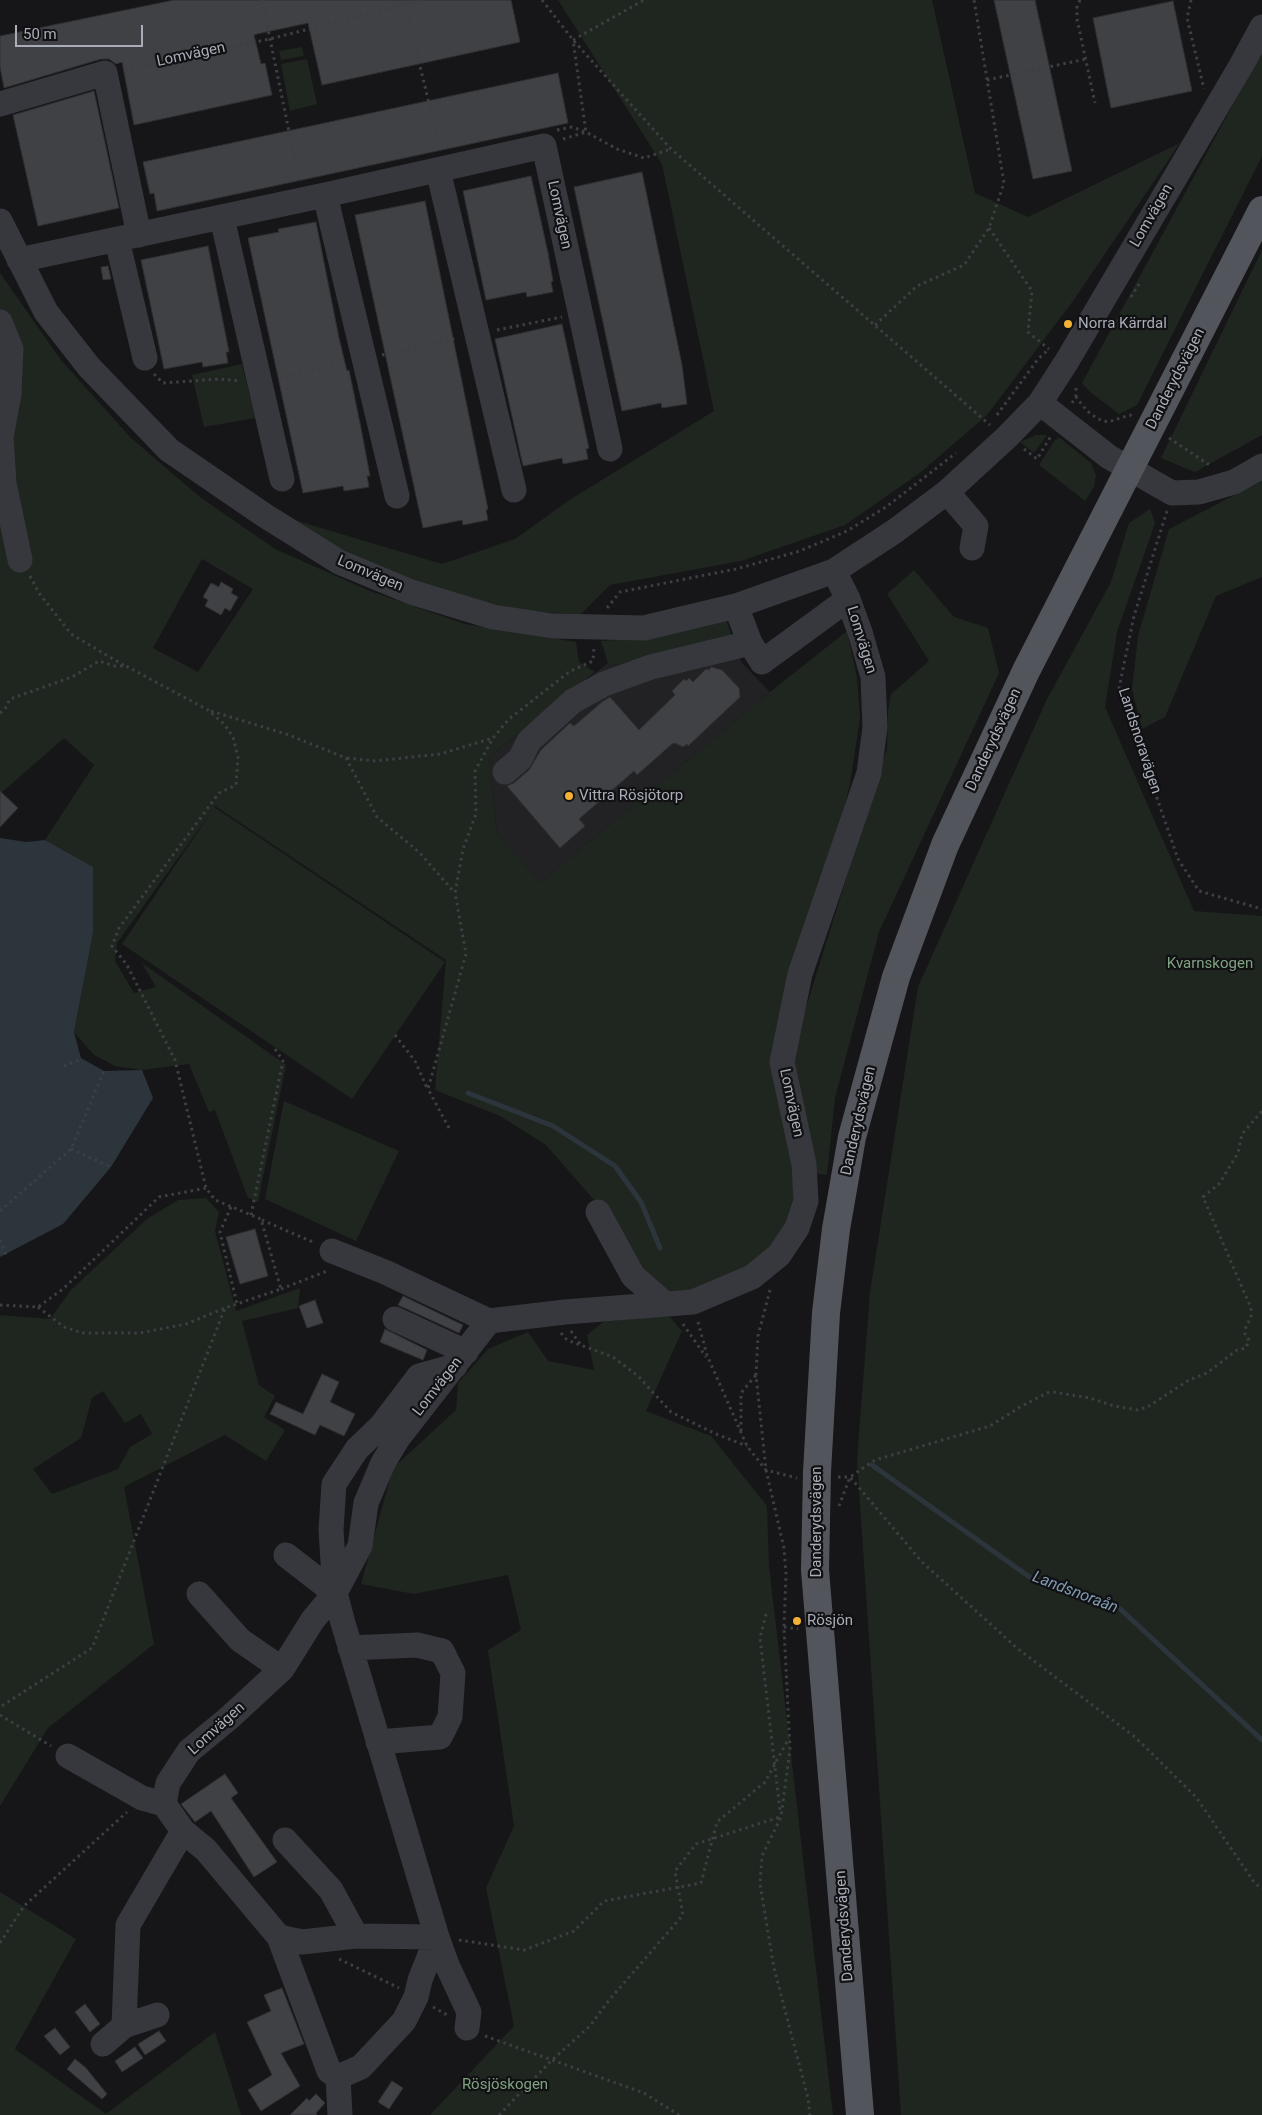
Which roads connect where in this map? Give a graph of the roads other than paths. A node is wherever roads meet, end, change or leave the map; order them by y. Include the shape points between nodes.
1 (1262, 27) edge
2 (0, 104) edge
3 (441, 170) junction
4 (314, 198) junction
5 (1262, 210) edge
6 (222, 218) junction
7 (0, 221) edge
8 (128, 237) junction
9 (20, 260) junction
10 (0, 322) edge
11 (145, 358) dead end
12 (1040, 403) junction
13 (610, 449) dead end
14 (1262, 466) edge
15 (1130, 470) junction
16 (282, 479) dead end
17 (514, 490) dead end
18 (947, 492) junction
19 (398, 496) dead end
20 (972, 548) dead end
21 (20, 560) road end
22 (834, 571) junction
23 (848, 599) junction
24 (736, 606) junction
25 (750, 643) junction
26 (505, 772) dead end
27 (598, 1212) dead end
28 (332, 1251) road end
29 (665, 1304) junction
30 (395, 1319) dead end
31 (489, 1321) junction
32 (460, 1359) junction
33 (389, 1432) junction
34 (286, 1555) dead end
35 (335, 1593) junction
36 (199, 1594) dead end
37 (350, 1648) junction
38 (282, 1669) junction
39 (378, 1742) junction
40 (68, 1756) road end
41 (153, 1801) junction
42 (183, 1831) junction
43 (284, 1840) dead end
44 (356, 1936) junction
45 (437, 1937) junction
46 (279, 1938) junction
47 (157, 2015) dead end
48 (124, 2026) junction
49 (467, 2028) road end
50 (103, 2044) dead end
51 (338, 2077) junction
52 (340, 2115) edge
53 (860, 2115) edge

1 - 12 street, Lomvägen
2 - 8 street via 105,73
3 - 4 street
3 - 13 street, Lomvägen via 544,146
3 - 17 street
4 - 6 street
4 - 19 street
5 - 15 main road, Danderydsvägen
6 - 8 street
6 - 16 street
7 - 9 street, Lomvägen
8 - 9 street
8 - 11 street
9 - 24 street, Lomvägen via 46,312 82,359 169,450 339,562 411,592 494,617 553,626 644,628
10 - 21 street via 11,349 9,394 1,437 4,483
12 - 15 street
12 - 18 street, Lomvägen
14 - 15 street via 1234,482 1199,492 1172,493
15 - 53 main road, Danderydsvägen via 1026,671 946,845 896,977 852,1137 836,1229 822,1372 815,1570
18 - 20 street via 976,526
18 - 22 street, Lomvägen via 896,531
22 - 23 street, Lomvägen
22 - 24 street, Lomvägen
23 - 25 street via 762,662
23 - 29 street, Lomvägen via 873,677 875,727 869,773 800,974 782,1062 804,1164 806,1202 797,1228 779,1255 752,1277 693,1302
24 - 25 street
25 - 26 street via 651,667 604,684 574,701 529,741 520,759
27 - 29 street via 633,1276
28 - 31 street
29 - 31 street, Lomvägen
30 - 32 street
31 - 32 street, Lomvägen
32 - 33 street, Lomvägen
33 - 35 street, Lomvägen via 383,1463 366,1504 360,1546
33 - 35 street via 357,1450 334,1484 331,1530
34 - 35 street
35 - 37 street
35 - 38 street, Lomvägen via 312,1621
36 - 38 street via 240,1640
37 - 39 street
37 - 39 street via 416,1645 442,1651 453,1673 450,1717 440,1737
38 - 41 street, Lomvägen via 230,1718 189,1750
39 - 45 street
40 - 41 street
41 - 42 street
42 - 46 street via 206,1850
42 - 48 street via 128,1925
43 - 44 street via 331,1890
44 - 45 street
44 - 46 street via 302,1942
45 - 49 street via 469,2012
45 - 51 street via 404,2021 361,2067
46 - 51 street via 329,2071
47 - 48 street
48 - 50 street
51 - 52 street

